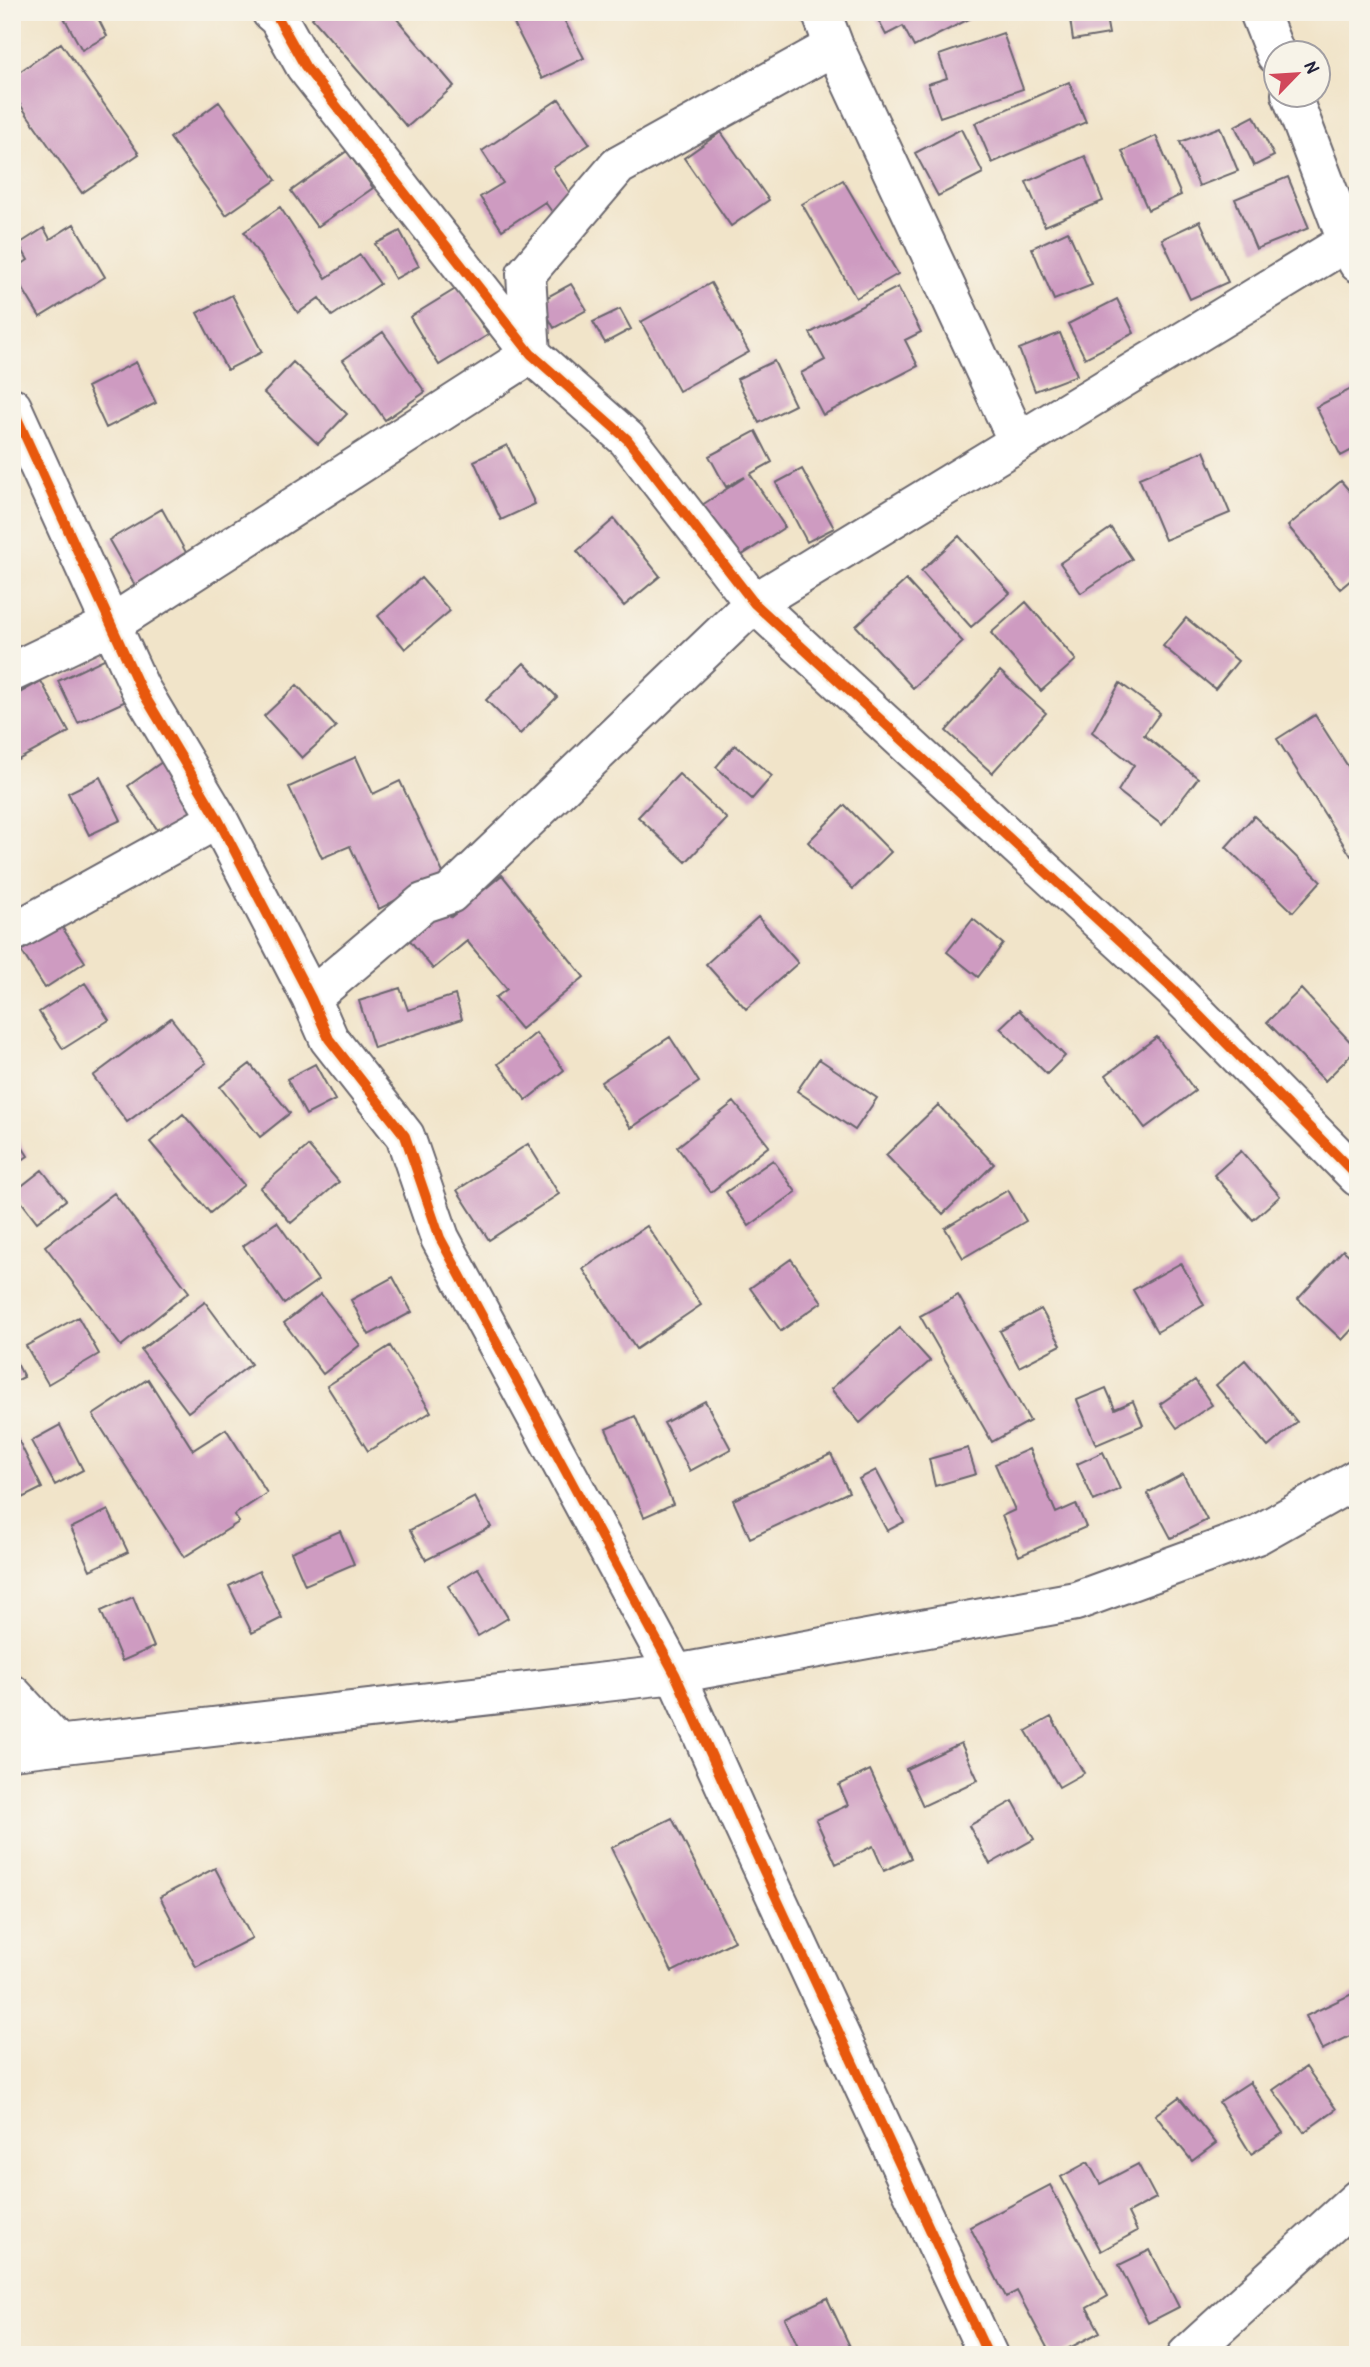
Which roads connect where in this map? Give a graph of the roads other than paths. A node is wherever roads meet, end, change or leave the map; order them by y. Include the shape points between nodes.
1 (271, 12) edge
2 (1259, 12) edge
3 (828, 29) edge
4 (1269, 38) edge
5 (1297, 108) edge
6 (1354, 246) edge
7 (531, 354) junction
8 (12, 407) edge
9 (1018, 442) junction
10 (754, 603) junction
11 (110, 625) junction
12 (12, 672) edge
13 (218, 819) junction
14 (12, 933) edge
15 (311, 998) junction
16 (1358, 1177) edge
17 (1358, 1478) edge
18 (675, 1674) junction
19 (12, 1694) edge
20 (59, 1745) junction
21 (12, 1750) edge
22 (1358, 2199) edge
23 (988, 2355) edge
24 (1187, 2355) edge

1 - 7 street via 305,66
2 - 4 street
3 - 7 street via 618,166 526,274
3 - 9 street
5 - 6 street
6 - 9 street
7 - 10 street via 626,439
7 - 11 street
8 - 11 street
9 - 10 street
10 - 15 street via 450,894 422,903
10 - 16 street via 1174,990
11 - 12 street
11 - 13 street via 140,688
13 - 14 street
13 - 15 street
15 - 18 street via 329,1039 405,1136 440,1238
17 - 18 street via 1257,1535 1076,1601
18 - 20 street
18 - 23 street
19 - 20 street
20 - 21 street
22 - 24 street

